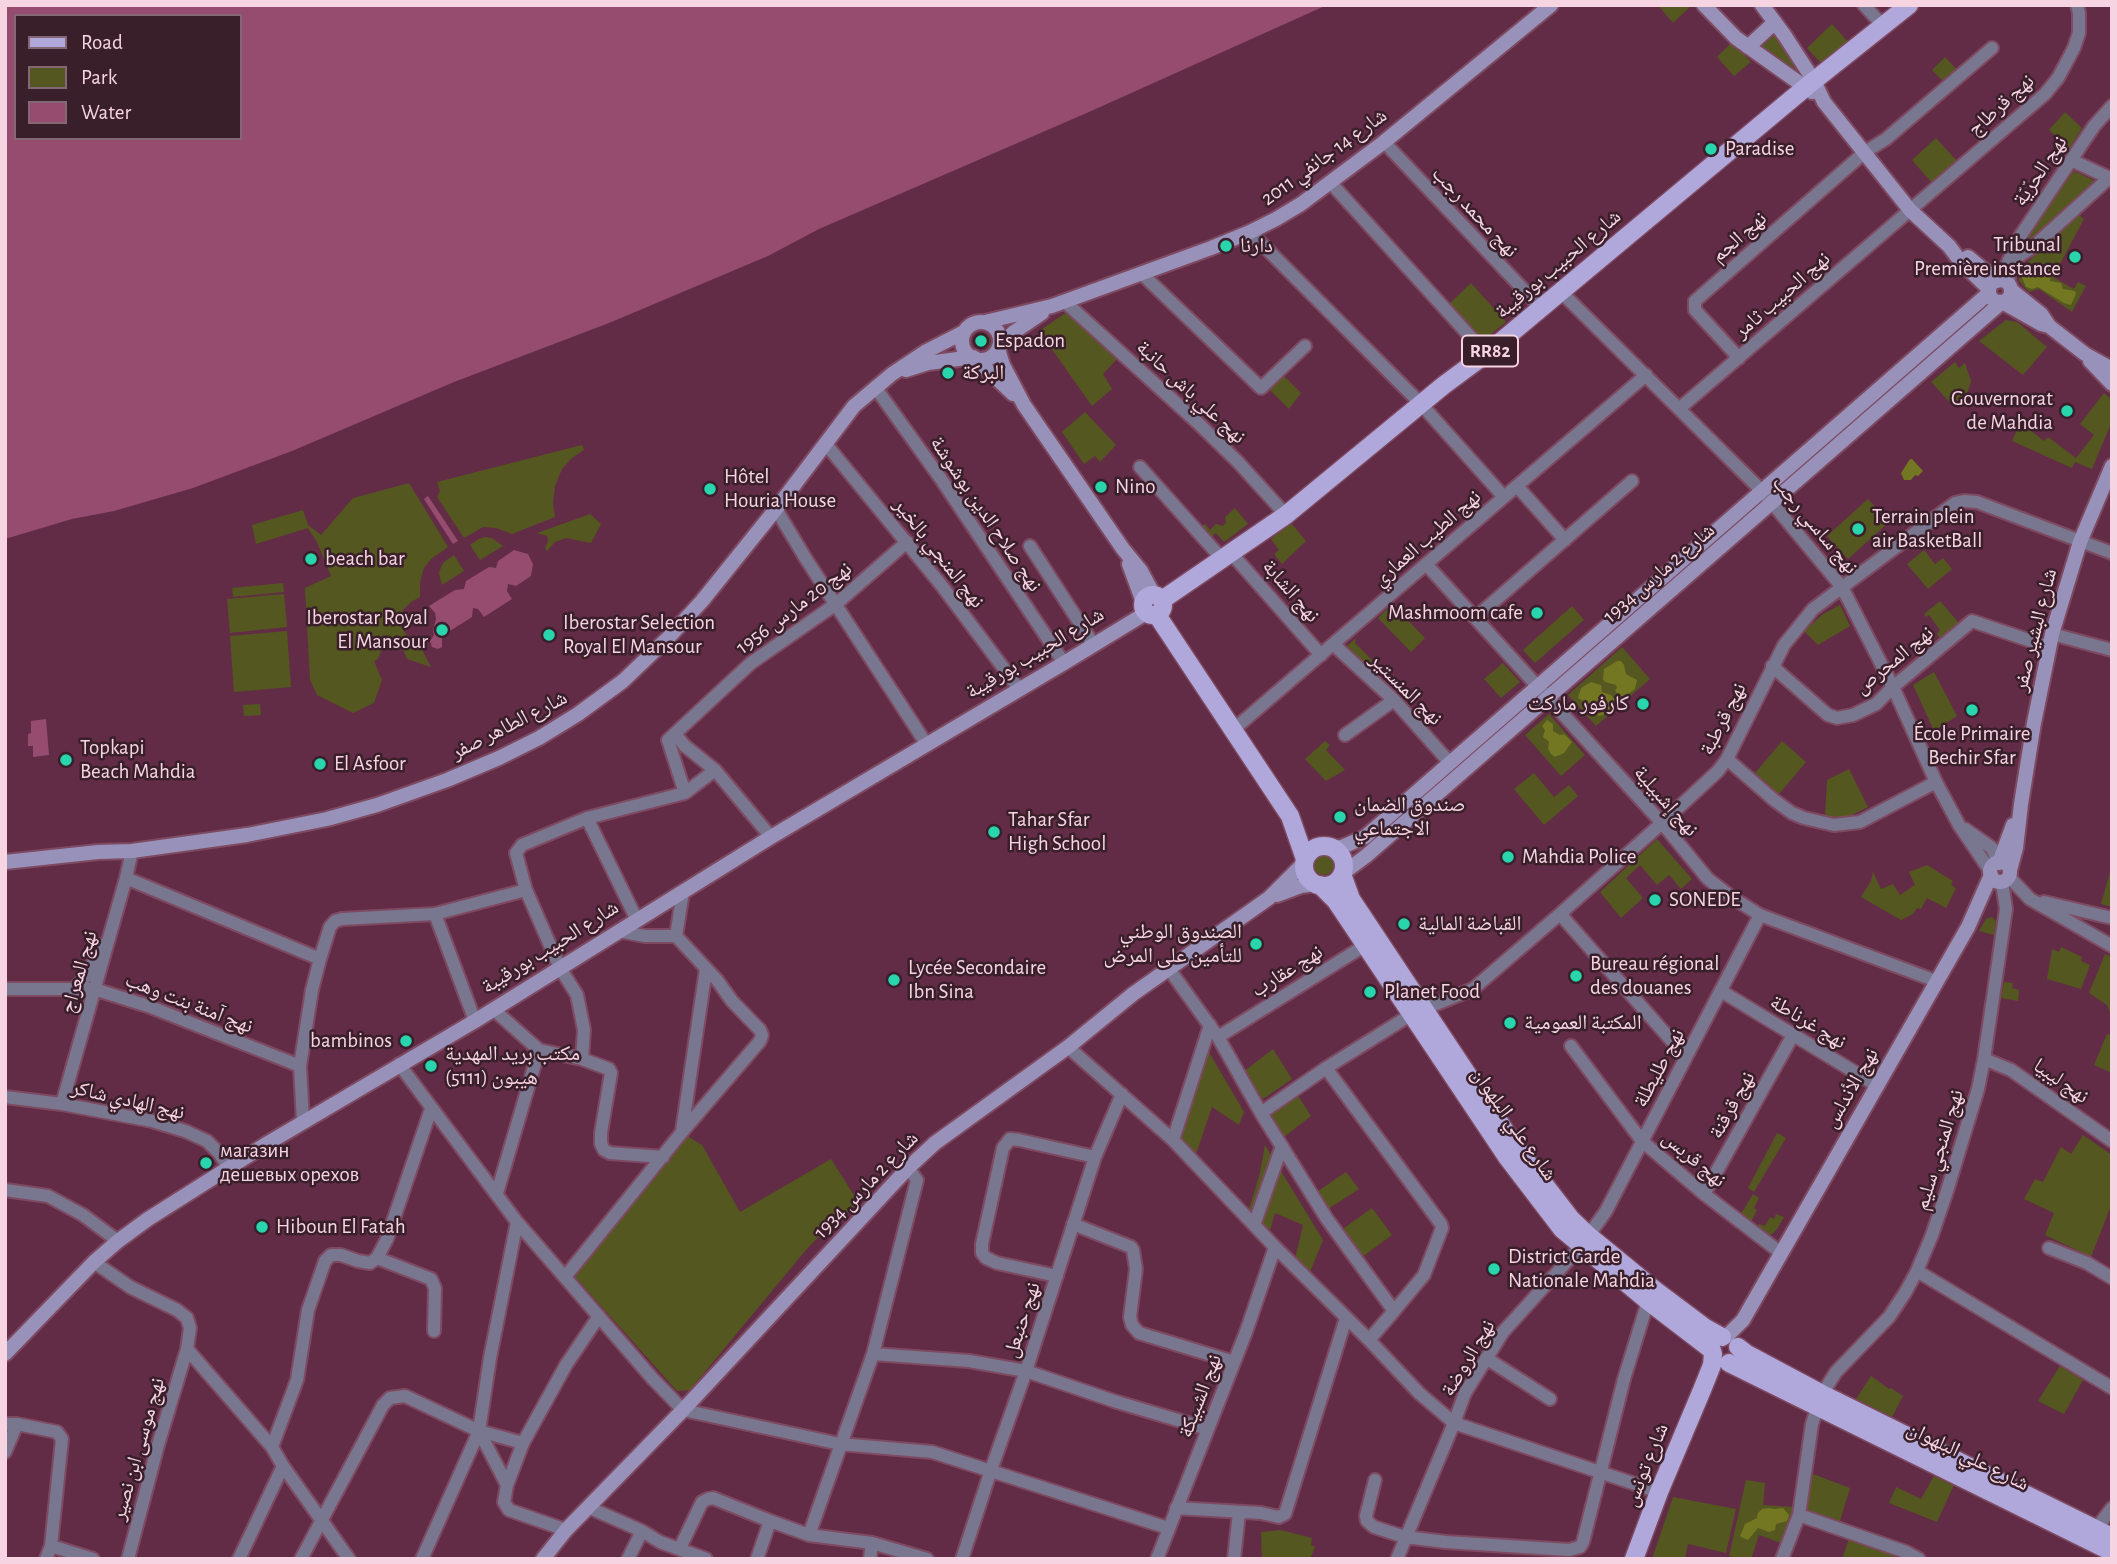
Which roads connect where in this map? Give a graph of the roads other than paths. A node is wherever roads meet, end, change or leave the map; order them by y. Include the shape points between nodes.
1 (1551, 5) edge
2 (1704, 5) edge
3 (1762, 5) edge
4 (1864, 5) edge
5 (1909, 5) edge
6 (2077, 5) edge
7 (1775, 22) junction
8 (1883, 26) junction
9 (1748, 47) junction
10 (1992, 48) dead end
11 (1810, 84) junction
12 (2112, 106) edge
13 (1384, 142) junction
14 (1865, 152) junction
15 (2071, 160) junction
16 (2110, 179) edge
17 (1330, 183) junction
18 (1910, 210) junction
19 (1250, 232) junction
20 (2008, 262) junction
21 (1142, 273) junction
22 (1999, 286) junction
23 (1560, 291) junction
24 (2002, 302) junction
25 (1058, 304) junction
26 (1540, 307) junction
27 (985, 322) junction
28 (1966, 324) junction
29 (2049, 326) junction
30 (964, 332) junction
31 (1306, 346) dead end
32 (998, 348) junction
33 (1921, 353) junction
34 (1486, 354) junction
35 (2085, 354) junction
36 (974, 358) junction
37 (1739, 358) junction
38 (1931, 364) junction
39 (2112, 369) edge
40 (892, 374) junction
41 (1646, 375) junction
42 (2112, 384) edge
43 (875, 387) junction
44 (1421, 404) junction
45 (1024, 405) junction
46 (1680, 408) junction
47 (825, 443) junction
48 (1140, 467) dead end
49 (2111, 468) edge
50 (1632, 481) dead end
51 (1517, 486) junction
52 (1504, 497) junction
53 (1767, 497) junction
54 (776, 509) junction
55 (1286, 515) junction
56 (1565, 540) junction
57 (907, 542) junction
58 (2080, 542) junction
59 (1030, 546) dead end
60 (2112, 553) edge
61 (1228, 557) junction
62 (1426, 564) junction
63 (1842, 587) junction
64 (836, 604) junction
65 (1153, 605) junction
66 (1475, 618) junction
67 (2050, 641) junction
68 (1332, 644) junction
69 (1094, 645) junction
70 (2112, 650) edge
71 (1321, 654) junction
72 (1064, 663) junction
73 (1772, 666) junction
74 (1893, 687) junction
75 (1020, 690) junction
76 (1543, 692) junction
77 (1394, 700) junction
78 (1233, 730) junction
79 (1345, 735) dead end
80 (671, 737) junction
81 (927, 744) junction
82 (1727, 759) junction
83 (1450, 763) junction
84 (715, 770) junction
85 (1936, 782) junction
86 (685, 793) junction
87 (1290, 816) junction
88 (587, 818) junction
89 (1662, 823) junction
90 (771, 837) junction
91 (1328, 847) junction
92 (132, 851) junction
93 (1305, 861) junction
94 (5, 862) edge
95 (2000, 873) junction
96 (1342, 874) junction
97 (127, 878) junction
98 (1317, 885) junction
99 (526, 890) junction
100 (683, 892) junction
101 (1269, 898) junction
102 (2030, 899) junction
103 (119, 904) junction
104 (435, 914) junction
105 (1559, 914) junction
106 (1760, 915) junction
107 (2112, 918) edge
108 (637, 920) junction
109 (618, 931) junction
110 (676, 936) junction
111 (1371, 941) junction
112 (2109, 944) edge
113 (320, 959) junction
114 (560, 968) junction
115 (706, 969) junction
116 (1169, 969) junction
117 (1936, 981) junction
118 (5, 989) edge
119 (74, 989) junction
120 (94, 989) junction
121 (1721, 992) junction
122 (494, 1009) junction
123 (1418, 1012) junction
124 (475, 1021) junction
125 (1210, 1025) junction
126 (1793, 1035) junction
127 (1217, 1037) junction
128 (1572, 1046) dead end
129 (1068, 1047) junction
130 (539, 1050) junction
131 (1686, 1057) junction
132 (582, 1059) junction
133 (1983, 1059) junction
134 (399, 1064) junction
135 (300, 1066) junction
136 (1326, 1068) junction
137 (1877, 1085) junction
138 (1122, 1094) junction
139 (5, 1097) edge
140 (62, 1104) junction
141 (431, 1109) junction
142 (1261, 1113) junction
143 (303, 1122) junction
144 (682, 1132) junction
145 (1172, 1140) junction
146 (1642, 1141) junction
147 (2112, 1142) edge
148 (1282, 1146) junction
149 (663, 1157) junction
150 (1095, 1157) junction
151 (229, 1168) junction
152 (908, 1168) junction
153 (5, 1190) edge
154 (497, 1194) junction
155 (1704, 1194) junction
156 (517, 1222) junction
157 (1073, 1224) junction
158 (1254, 1225) junction
159 (118, 1241) junction
160 (1585, 1241) junction
161 (1275, 1247) junction
162 (2049, 1248) dead end
163 (1781, 1253) junction
164 (377, 1258) junction
165 (94, 1262) junction
166 (1917, 1271) junction
167 (1057, 1276) junction
168 (565, 1277) junction
169 (2112, 1278) edge
170 (1648, 1301) junction
171 (1394, 1311) junction
172 (598, 1316) junction
173 (1346, 1318) junction
174 (434, 1331) dead end
175 (1369, 1339) junction
176 (187, 1349) junction
177 (1726, 1349) junction
178 (5, 1354) edge
179 (873, 1354) junction
180 (1486, 1358) junction
181 (1234, 1362) junction
182 (1026, 1371) junction
183 (2112, 1388) edge
184 (1550, 1399) dead end
185 (1820, 1400) junction
186 (683, 1410) junction
187 (1454, 1423) junction
188 (11, 1424) edge
189 (1208, 1429) junction
190 (479, 1432) junction
191 (523, 1443) junction
192 (840, 1444) junction
193 (272, 1447) junction
194 (5, 1452) edge
195 (283, 1466) junction
196 (991, 1469) junction
197 (1601, 1472) junction
198 (1375, 1480) dead end
199 (507, 1485) junction
200 (1659, 1492) junction
201 (590, 1508) junction
202 (1177, 1508) junction
203 (2112, 1508) edge
204 (1239, 1512) junction
205 (1799, 1515) junction
206 (323, 1520) junction
207 (770, 1521) junction
208 (1168, 1528) junction
209 (566, 1530) junction
210 (642, 1531) junction
211 (2104, 1533) edge
212 (809, 1535) junction
213 (1405, 1537) junction
214 (872, 1543) junction
215 (51, 1546) junction
216 (680, 1548) junction
217 (2112, 1552) edge
218 (1906, 1555) edge
219 (700, 1558) edge
220 (46, 1559) edge
221 (93, 1559) edge
222 (128, 1559) edge
223 (239, 1559) edge
224 (301, 1559) edge
225 (349, 1559) edge
226 (422, 1559) edge
227 (543, 1559) edge
228 (628, 1559) edge
229 (757, 1559) edge
230 (870, 1559) edge
231 (927, 1559) edge
232 (962, 1559) edge
233 (1157, 1559) edge
234 (1234, 1559) edge
235 (1397, 1559) edge
236 (1634, 1559) edge
237 (1782, 1559) edge
238 (1919, 1559) edge

1 - 13 street, شارع 14 جانفي 2011
2 - 9 street
3 - 7 street
4 - 8 street
5 - 8 main road, شارع الحبيب بورقيبة / RR82
6 - 18 street, نهج قرطاج via 2079,33 2074,48 2045,94
7 - 9 street
7 - 11 street
8 - 11 main road, شارع الحبيب بورقيبة / RR82
9 - 11 street
10 - 14 street, نهج الجم
11 - 14 street
11 - 23 main road, شارع الحبيب بورقيبة / RR82
12 - 15 street, نهج الحرّيّة
13 - 17 street, شارع 14 جانفي 2011
13 - 26 street, نهج محمد رجب
14 - 18 street
14 - 37 street, نهج الجم via 1695,301 1695,310
15 - 16 street
15 - 20 street, نهج الحرّيّة
16 - 20 street via 2032,247
17 - 19 street, شارع 14 جانفي 2011
17 - 34 street
18 - 22 street
18 - 37 street, نهج الحبيب ثامر
19 - 21 street, شارع 14 جانفي 2011
19 - 44 street
20 - 22 street
21 - 25 street, شارع 14 جانفي 2011
21 - 31 street via 1261,388
22 - 24 street via 1992,299
22 - 28 street, شارع 2 مارس 1934
22 - 29 street via 2041,314
23 - 26 main road, شارع الحبيب بورقيبة / RR82
23 - 41 street, نهج ساسي رجب
24 - 28 street, شارع 2 مارس 1934
24 - 29 street
25 - 27 street, شارع 14 جانفي 2011
25 - 32 street, شارع 14 جانفي 2011
25 - 55 street, نهج علي باش حانبة via 1198,423
26 - 34 main road, شارع الحبيب بورقيبة / RR82
27 - 30 street
27 - 32 street via 998,331
28 - 33 street, شارع 2 مارس 1934
28 - 38 street, شارع 2 مارس 1934
29 - 35 street
30 - 36 street via 964,347
30 - 40 street, شارع الطاهر صفر
32 - 36 street via 991,357
32 - 45 street
33 - 38 street
33 - 53 street, شارع 2 مارس 1934
34 - 44 main road, شارع الحبيب بورقيبة / RR82
35 - 39 street
35 - 42 street
36 - 40 street, شارع الطاهر صفر via 928,363
36 - 45 street
37 - 46 street, نهج الحبيب ثامر
38 - 53 street, شارع 2 مارس 1934
40 - 43 street, شارع الطاهر صفر
41 - 46 street, نهج ساسي رجب
41 - 51 street, نهج الطيب العماري
43 - 47 street, شارع الطاهر صفر
43 - 72 street, نهج صلاح الدين بوشوشة
44 - 52 street
44 - 55 main road, شارع الحبيب بورقيبة / RR82
45 - 65 street via 1123,549
46 - 53 street, نهج ساسي رجب
47 - 54 street, شارع الطاهر صفر
47 - 57 street, نهج المنجي بالخير
48 - 61 street, نهج الشابة
49 - 58 street, شارع البشير صفر
50 - 56 street
51 - 52 street, نهج الطيب العماري
51 - 56 street
52 - 62 street, نهج الطيب العماري
53 - 63 street, نهج ساسي رجب
53 - 76 street, شارع 2 مارس 1934
54 - 64 street
54 - 92 street, شارع الطاهر صفر via 702,601 632,673 538,738 447,780 327,819
55 - 61 main road, شارع الحبيب بورقيبة / RR82
56 - 66 street
57 - 64 street, نهج 20 مارس 1956
57 - 75 street, نهج المنجي بالخير
58 - 60 street
58 - 63 street, نهج قرطبة via 1964,501 1955,503
58 - 67 street, شارع البشير صفر
59 - 69 street
61 - 65 main road, شارع الحبيب بورقيبة / RR82
61 - 71 street, نهج الشابة
62 - 66 street, نهج إشبيلية
62 - 68 street, نهج الطيب العماري
63 - 73 street, نهج قرطبة via 1793,631
63 - 74 street, نهج ساسي رجب
64 - 80 street, نهج 20 مارس 1956 via 751,663
64 - 81 street
65 - 69 street, شارع الحبيب بورقيبة / RR82
65 - 78 main road
66 - 76 street, نهج إشبيلية
67 - 70 street
67 - 74 street, نهج المحرص via 1972,621
67 - 95 street, شارع البشير صفر via 2021,804
68 - 71 street, نهج الطيب العماري
68 - 77 street, نهج المنستير
69 - 72 street, شارع الحبيب بورقيبة / RR82
71 - 78 street, نهج الطيب العماري
72 - 75 street, شارع الحبيب بورقيبة / RR82
73 - 74 street, نهج المحرص via 1837,718 1875,704
73 - 82 street, نهج قرطبة
74 - 85 street, نهج ساسي رجب
75 - 81 street, شارع الحبيب بورقيبة / RR82
76 - 83 street, شارع 2 مارس 1934
76 - 89 street, نهج إشبيلية
76 - 96 street, شارع 2 مارس 1934
77 - 79 street
77 - 83 street, نهج المنستير
78 - 87 main road
80 - 84 street
80 - 86 street
81 - 90 street, شارع الحبيب بورقيبة / RR82
82 - 85 street via 1792,813 1834,825 1860,822
82 - 89 street, نهج قرطبة
83 - 91 street, شارع 2 مارس 1934 via 1365,837 1342,847
84 - 86 street
84 - 90 street
85 - 95 street, نهج ساسي رجب via 1959,825 1992,848
86 - 88 street
87 - 91 main road
87 - 93 main road
88 - 99 street via 518,849 516,858
88 - 108 street
89 - 105 street, نهج قرطبة
89 - 106 street, نهج إشبيلية via 1708,879
90 - 100 street, شارع الحبيب بورقيبة / RR82
91 - 93 main road via 1313,849
91 - 96 main road via 1337,851 1343,862
92 - 94 street, شارع الطاهر صفر
92 - 97 street, نهج المعراج
93 - 98 main road via 1306,875
93 - 101 street, شارع 2 مارس 1934
95 - 102 street via 2009,889
95 - 117 street, نهج الأندلس
95 - 133 street, نهج المنجي سليم via 2006,909
96 - 98 main road via 1333,884
96 - 111 main road, شارع علي البلهوان
97 - 103 street, نهج المعراج
97 - 113 street
98 - 101 street, شارع 2 مارس 1934
98 - 111 main road, شارع علي البلهوان
99 - 104 street
99 - 114 street
100 - 108 street, شارع الحبيب بورقيبة / RR82
100 - 110 street
101 - 116 street, شارع 2 مارس 1934
102 - 107 street
102 - 112 street
103 - 119 street via 87,976
103 - 120 street, نهج المعراج
104 - 113 street via 335,921
104 - 124 street
105 - 123 street, نهج قرطبة via 1473,989
105 - 131 street
106 - 117 street, نهج إشبيلية
106 - 121 street, نهج طليطلة
107 - 112 street via 2103,920 2098,933
108 - 109 street, شارع الحبيب بورقيبة / RR82
109 - 110 street
109 - 114 street, شارع الحبيب بورقيبة / RR82
110 - 115 street
111 - 123 main road, شارع علي البلهوان
111 - 127 street, نهج عقارب
113 - 135 street
114 - 122 street, شارع الحبيب بورقيبة / RR82
114 - 132 street via 582,1013
115 - 144 street
115 - 144 street via 762,1035
116 - 125 street
116 - 129 street, شارع 2 مارس 1934
117 - 137 street, نهج الأندلس
118 - 119 street, نهج آمنة بنت وهب
119 - 120 street, نهج آمنة بنت وهب
120 - 135 street, نهج آمنة بنت وهب
120 - 140 street, نهج المعراج
121 - 126 street, نهج غرناطة
121 - 131 street, نهج طليطلة
122 - 124 street, شارع الحبيب بورقيبة / RR82
122 - 130 street
123 - 136 street, نهج قرطبة
123 - 160 main road, شارع علي البلهوان via 1512,1153
124 - 134 street, شارع الحبيب بورقيبة / RR82
125 - 127 street
125 - 145 street
126 - 137 street, نهج غرناطة
126 - 155 street, نهج قرقنة
127 - 142 street
128 - 146 street, نهج قربس
129 - 138 street
129 - 152 street, شارع 2 مارس 1934
130 - 132 street
130 - 154 street
131 - 146 street, نهج طليطلة
132 - 149 street via 604,1065 611,1073 601,1133 604,1150
133 - 147 street, نهج ليبيا via 2011,1070
133 - 166 street, نهج المنجي سليم via 1947,1191
134 - 141 street
134 - 143 street, شارع الحبيب بورقيبة / RR82
135 - 143 street
136 - 142 street, نهج قرطبة
136 - 171 street via 1441,1224 1424,1275
137 - 163 street, نهج الأندلس
138 - 145 street
138 - 150 street, نهج حنبعل
139 - 140 street, نهج الهادي شاكر
140 - 151 street, نهج الهادي شاكر via 185,1131 207,1141
141 - 154 street
141 - 164 street
142 - 148 street
143 - 151 street, شارع الحبيب بورقيبة / RR82
144 - 149 street
145 - 158 street
146 - 155 street, نهج قربس
146 - 160 street, نهج طليطلة
148 - 158 street
148 - 171 street via 1331,1225
149 - 168 street
150 - 157 street, نهج حنبعل
150 - 167 street via 1010,1139 1003,1148 982,1253 997,1263
151 - 159 street, شارع الحبيب بورقيبة / RR82
152 - 179 street via 917,1180
152 - 186 street, شارع 2 مارس 1934
153 - 159 street via 48,1196
154 - 156 street
155 - 163 street, نهج قربس
156 - 168 street
156 - 190 street
157 - 167 street, نهج حنبعل
157 - 181 street via 1133,1250 1136,1269 1130,1317 1139,1333
158 - 161 street
159 - 165 street, شارع الحبيب بورقيبة / RR82
160 - 170 main road, شارع علي البلهوان
160 - 177 main road, شارع علي البلهوان via 1704,1327
160 - 180 street, نهج الروضة via 1503,1332
161 - 173 street
161 - 181 street, نهج الشبيكة
162 - 169 street
163 - 177 street, نهج الأندلس
164 - 174 street via 431,1279
164 - 193 street via 370,1263 331,1255 325,1261 308,1310 297,1380
165 - 176 street via 187,1318
165 - 178 street, شارع الحبيب بورقيبة / RR82
166 - 183 street
166 - 185 street, نهج المنجي سليم via 1889,1317 1836,1372
167 - 182 street, نهج حنبعل
168 - 172 street
170 - 177 main road, شارع علي البلهوان
170 - 197 street
171 - 175 street
172 - 186 street
172 - 191 street
173 - 175 street
173 - 204 street via 1285,1514
175 - 187 street
176 - 193 street
176 - 222 street, نهج موسى ابن نصير
177 - 185 main road, شارع علي البلهوان
177 - 200 main road, شارع تونس via 1712,1365
179 - 182 street via 969,1361
179 - 192 street
180 - 184 street
180 - 187 street, نهج الروضة via 1465,1392
181 - 189 street, نهج الشبيكة
182 - 189 street
182 - 196 street, نهج حنبعل
185 - 205 street via 1808,1443
185 - 211 main road, شارع علي البلهوان
185 - 217 main road, شارع علي البلهوان
186 - 192 street
186 - 201 street, شارع 2 مارس 1934
187 - 197 street
187 - 213 street, نهج الروضة
188 - 194 street
188 - 215 street via 57,1432 62,1438
189 - 202 street, نهج الشبيكة
190 - 191 street
190 - 199 street
190 - 206 street via 405,1396 390,1398
190 - 226 street
191 - 199 street
192 - 196 street via 932,1452
192 - 212 street
193 - 195 street
195 - 206 street
195 - 223 street
196 - 208 street
196 - 232 street, نهج حنبعل
197 - 200 street
197 - 213 street via 1583,1542 1575,1550
198 - 213 street via 1367,1521
199 - 209 street via 504,1502 509,1510
200 - 236 main road, شارع تونس
201 - 209 street, شارع 2 مارس 1934
201 - 210 street
202 - 204 street
202 - 208 street, نهج الشبيكة
203 - 211 street
204 - 234 street
205 - 218 street
205 - 237 street
206 - 224 street
206 - 225 street
207 - 212 street
207 - 216 street via 708,1499 702,1502
207 - 229 street
208 - 233 street, نهج الشبيكة
209 - 227 street, شارع 2 مارس 1934
210 - 216 street
210 - 228 street
212 - 214 street
213 - 235 street, نهج الروضة
214 - 230 street
214 - 231 street
215 - 220 street
215 - 221 street
216 - 219 street
218 - 238 street

